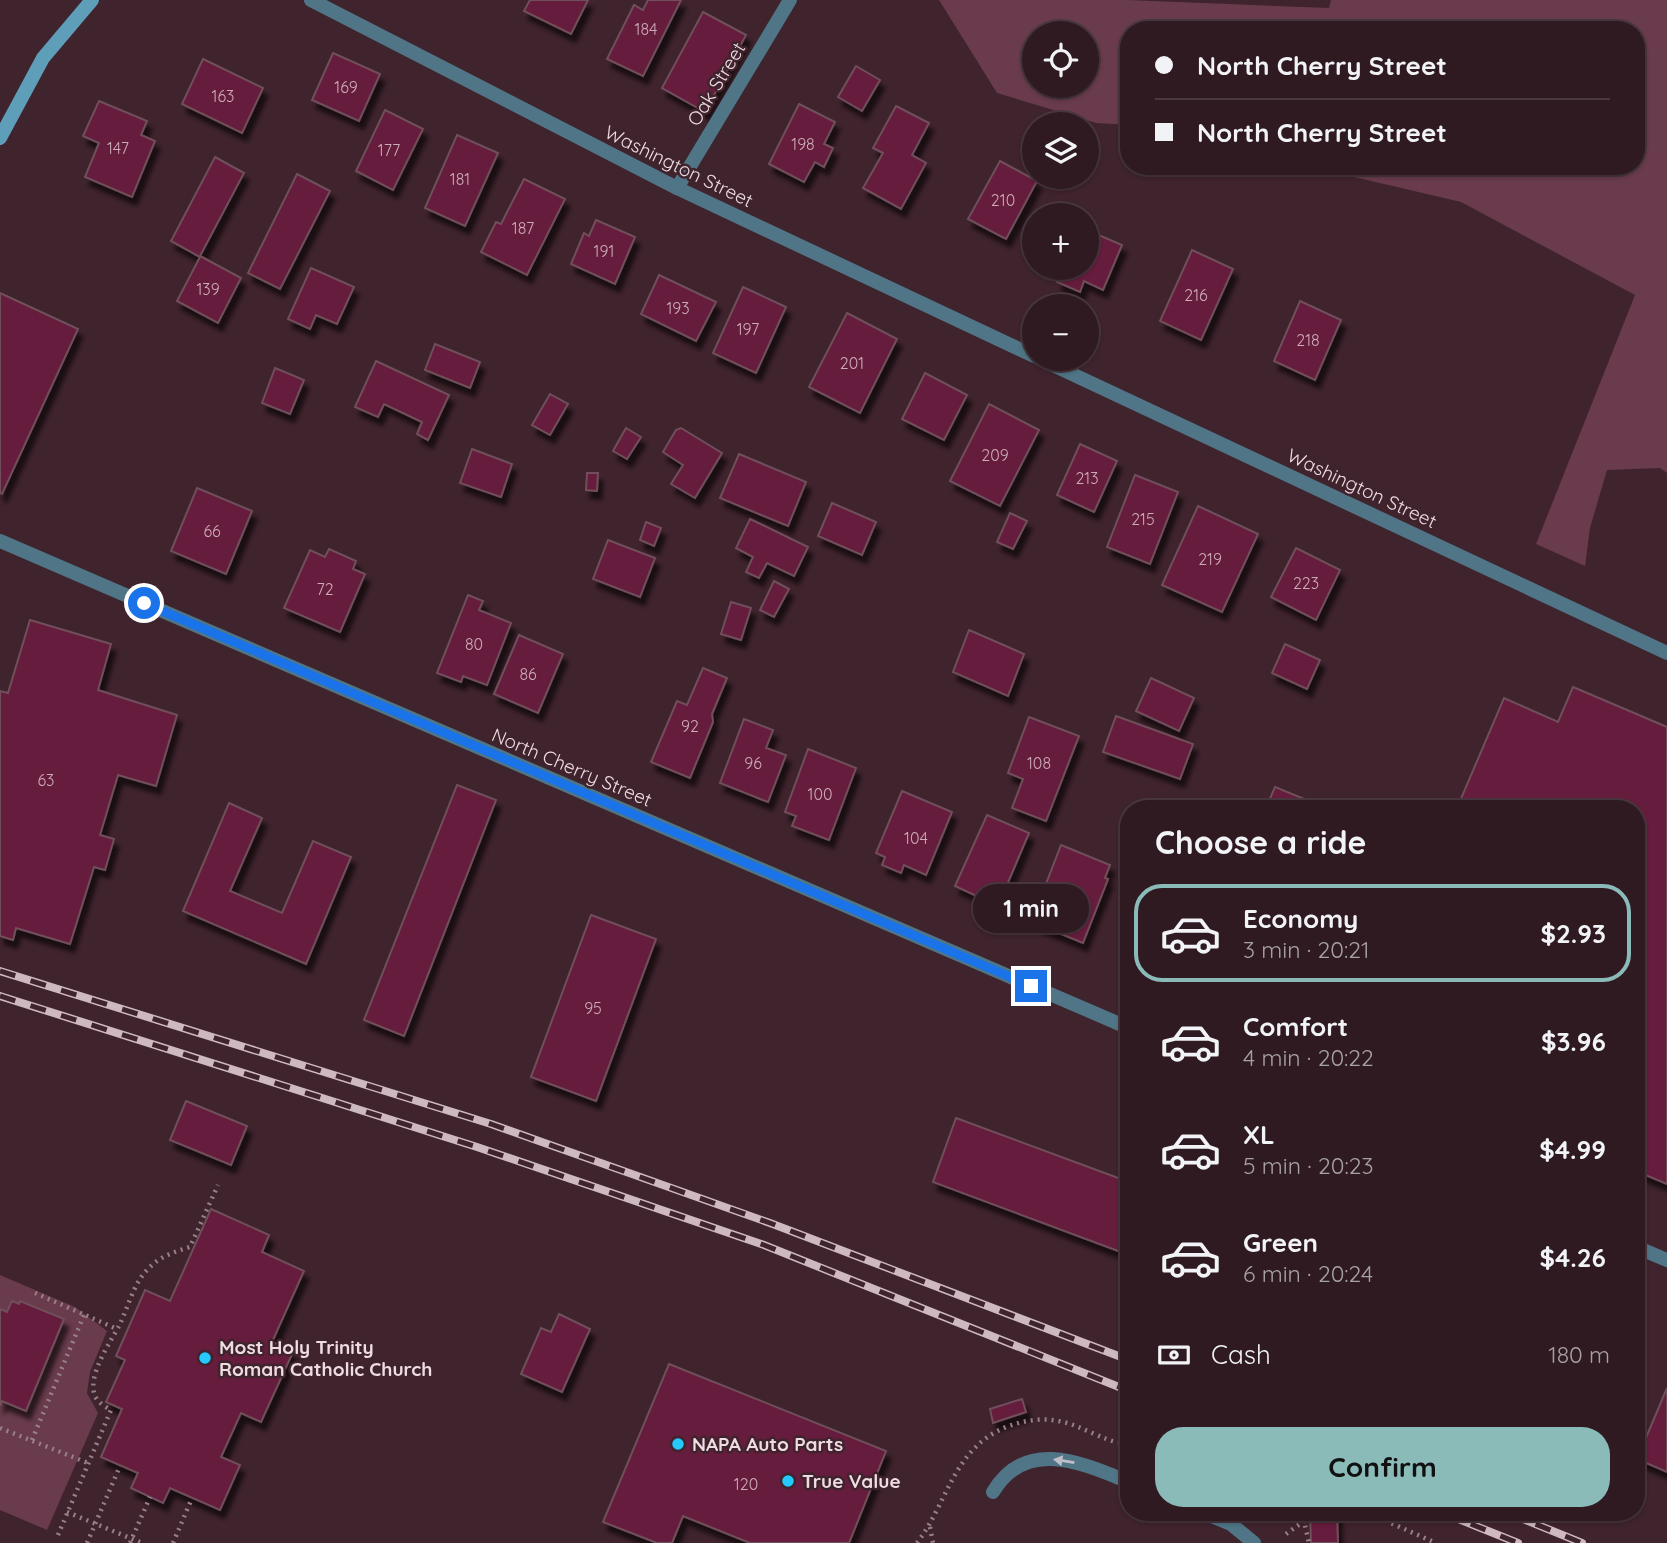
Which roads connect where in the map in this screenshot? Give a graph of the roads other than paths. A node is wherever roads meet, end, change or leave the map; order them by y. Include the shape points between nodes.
1 (92, 0) edge
2 (311, 0) edge
3 (790, 0) edge
4 (0, 138) edge
5 (677, 188) junction
6 (1022, 350) edge
7 (1066, 371) edge
8 (0, 541) edge
9 (1667, 653) edge
10 (1120, 1024) edge
11 (1645, 1251) edge
12 (1667, 1260) edge
13 (1120, 1478) edge
14 (993, 1492) dead end
15 (1224, 1521) edge
16 (1254, 1543) edge

1 - 4 main road via 43,58
2 - 5 street, Washington Street
3 - 5 street, Oak Street
5 - 6 street, Washington Street
7 - 9 street, Washington Street
8 - 10 street, North Cherry Street
11 - 12 street
13 -> 14 street via 1048,1458 1013,1468
15 - 16 street

